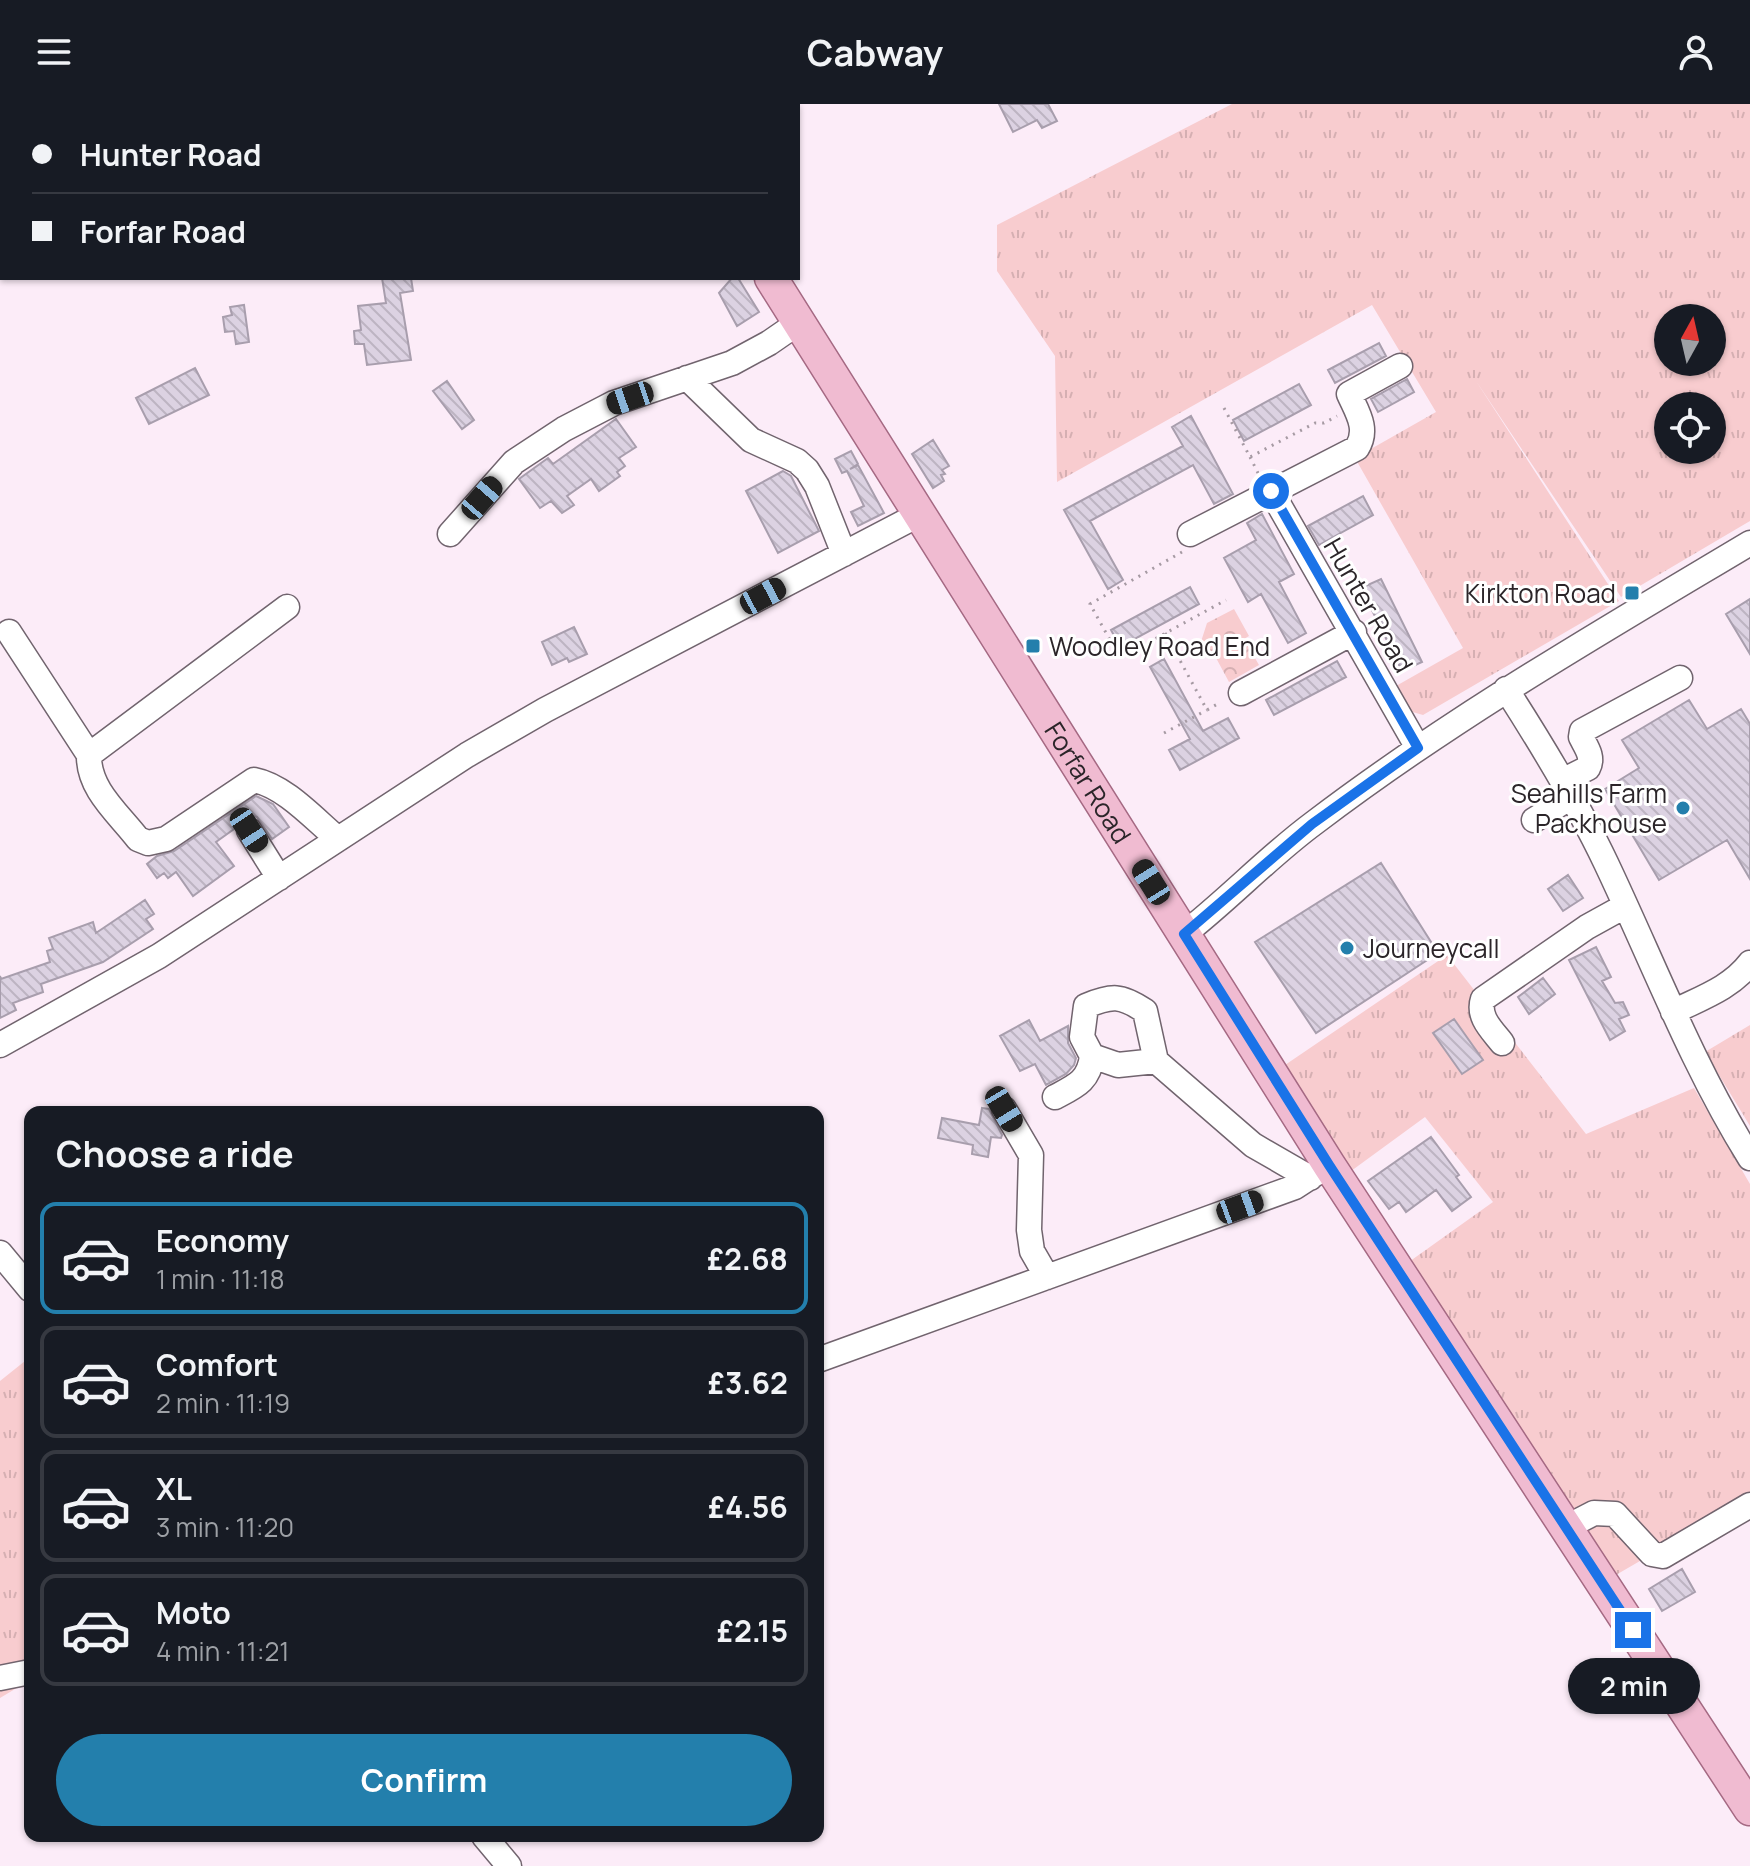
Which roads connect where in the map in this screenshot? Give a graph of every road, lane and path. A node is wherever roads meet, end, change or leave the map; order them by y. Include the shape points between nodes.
1 (772, 280) edge
2 (798, 323) junction
3 (1400, 366) dead end
4 (687, 378) junction
5 (1355, 407) junction
6 (1224, 408) dead end
7 (1271, 491) junction
8 (920, 514) junction
9 (450, 534) dead end
10 (1186, 543) joint
11 (1750, 543) edge
12 (844, 554) junction
13 (1226, 600) dead end
14 (287, 607) dead end
15 (9, 632) dead end
16 (1354, 632) junction
17 (1165, 633) junction
18 (1680, 678) dead end
19 (1506, 689) junction
20 (1241, 693) joint
21 (1207, 710) junction
22 (1164, 733) dead end
23 (1418, 748) junction
24 (89, 755) junction
25 (1567, 789) junction
26 (1534, 820) dead end
27 (249, 830) dead end
28 (338, 839) junction
29 (279, 878) junction
30 (1625, 906) junction
31 (1184, 934) junction
32 (1750, 963) edge
33 (1673, 1012) junction
34 (1502, 1043) dead end
35 (0, 1045) edge
36 (1092, 1056) junction
37 (1156, 1061) junction
38 (1055, 1097) dead end
39 (1004, 1109) dead end
40 (1750, 1158) edge
41 (1319, 1172) junction
42 (0, 1253) edge
43 (1047, 1277) junction
44 (24, 1282) edge
45 (824, 1358) edge
46 (1750, 1505) edge
47 (1565, 1528) junction
48 (24, 1673) edge
49 (0, 1678) edge
50 (1750, 1809) edge
51 (489, 1842) edge
52 (509, 1866) edge

1 - 2 main road, Forfar Road
2 - 4 street via 732,363
2 - 8 main road, Forfar Road
3 - 5 street via 1349,394
4 - 9 street via 614,403 564,429 514,462
4 - 12 street via 751,440 807,470
5 - 6 path via 1250,457
5 - 7 street via 1364,438 1357,448
7 - 10 street
7 - 16 street, Hunter Road
8 - 12 street
8 - 31 main road, Forfar Road
10 - 17 path via 1090,604 1120,658
11 - 19 street
12 - 28 street via 545,710
13 - 17 path
14 - 24 street
15 - 24 street
16 - 20 street
16 - 23 street, Hunter Road
17 - 21 path
18 - 25 street via 1582,731 1591,764
19 - 23 street
19 - 25 street
20 - 21 path
21 - 22 path
23 - 31 street via 1312,824
24 - 28 street via 95,785 138,839 148,843 166,839 254,780 280,791
25 - 26 street
25 - 30 street
27 - 29 street
28 - 29 street
29 - 35 street via 159,956
30 - 33 street
30 - 34 street via 1483,999 1482,1014
31 - 41 main road, Forfar Road
32 - 33 street via 1726,986
33 - 40 street
36 - 37 street via 1118,1065
36 - 37 street via 1082,1037 1086,1006 1105,998 1127,999 1145,1011
36 - 38 street via 1082,1083
37 - 41 street via 1253,1145
39 - 43 street via 1031,1155 1029,1230 1032,1251
41 - 43 street via 1295,1187
41 - 47 main road, Forfar Road
42 - 44 street
43 - 45 street
46 - 47 street via 1663,1556 1652,1554 1615,1514 1594,1513
47 - 50 main road, Forfar Road
48 - 49 street
51 - 52 street

